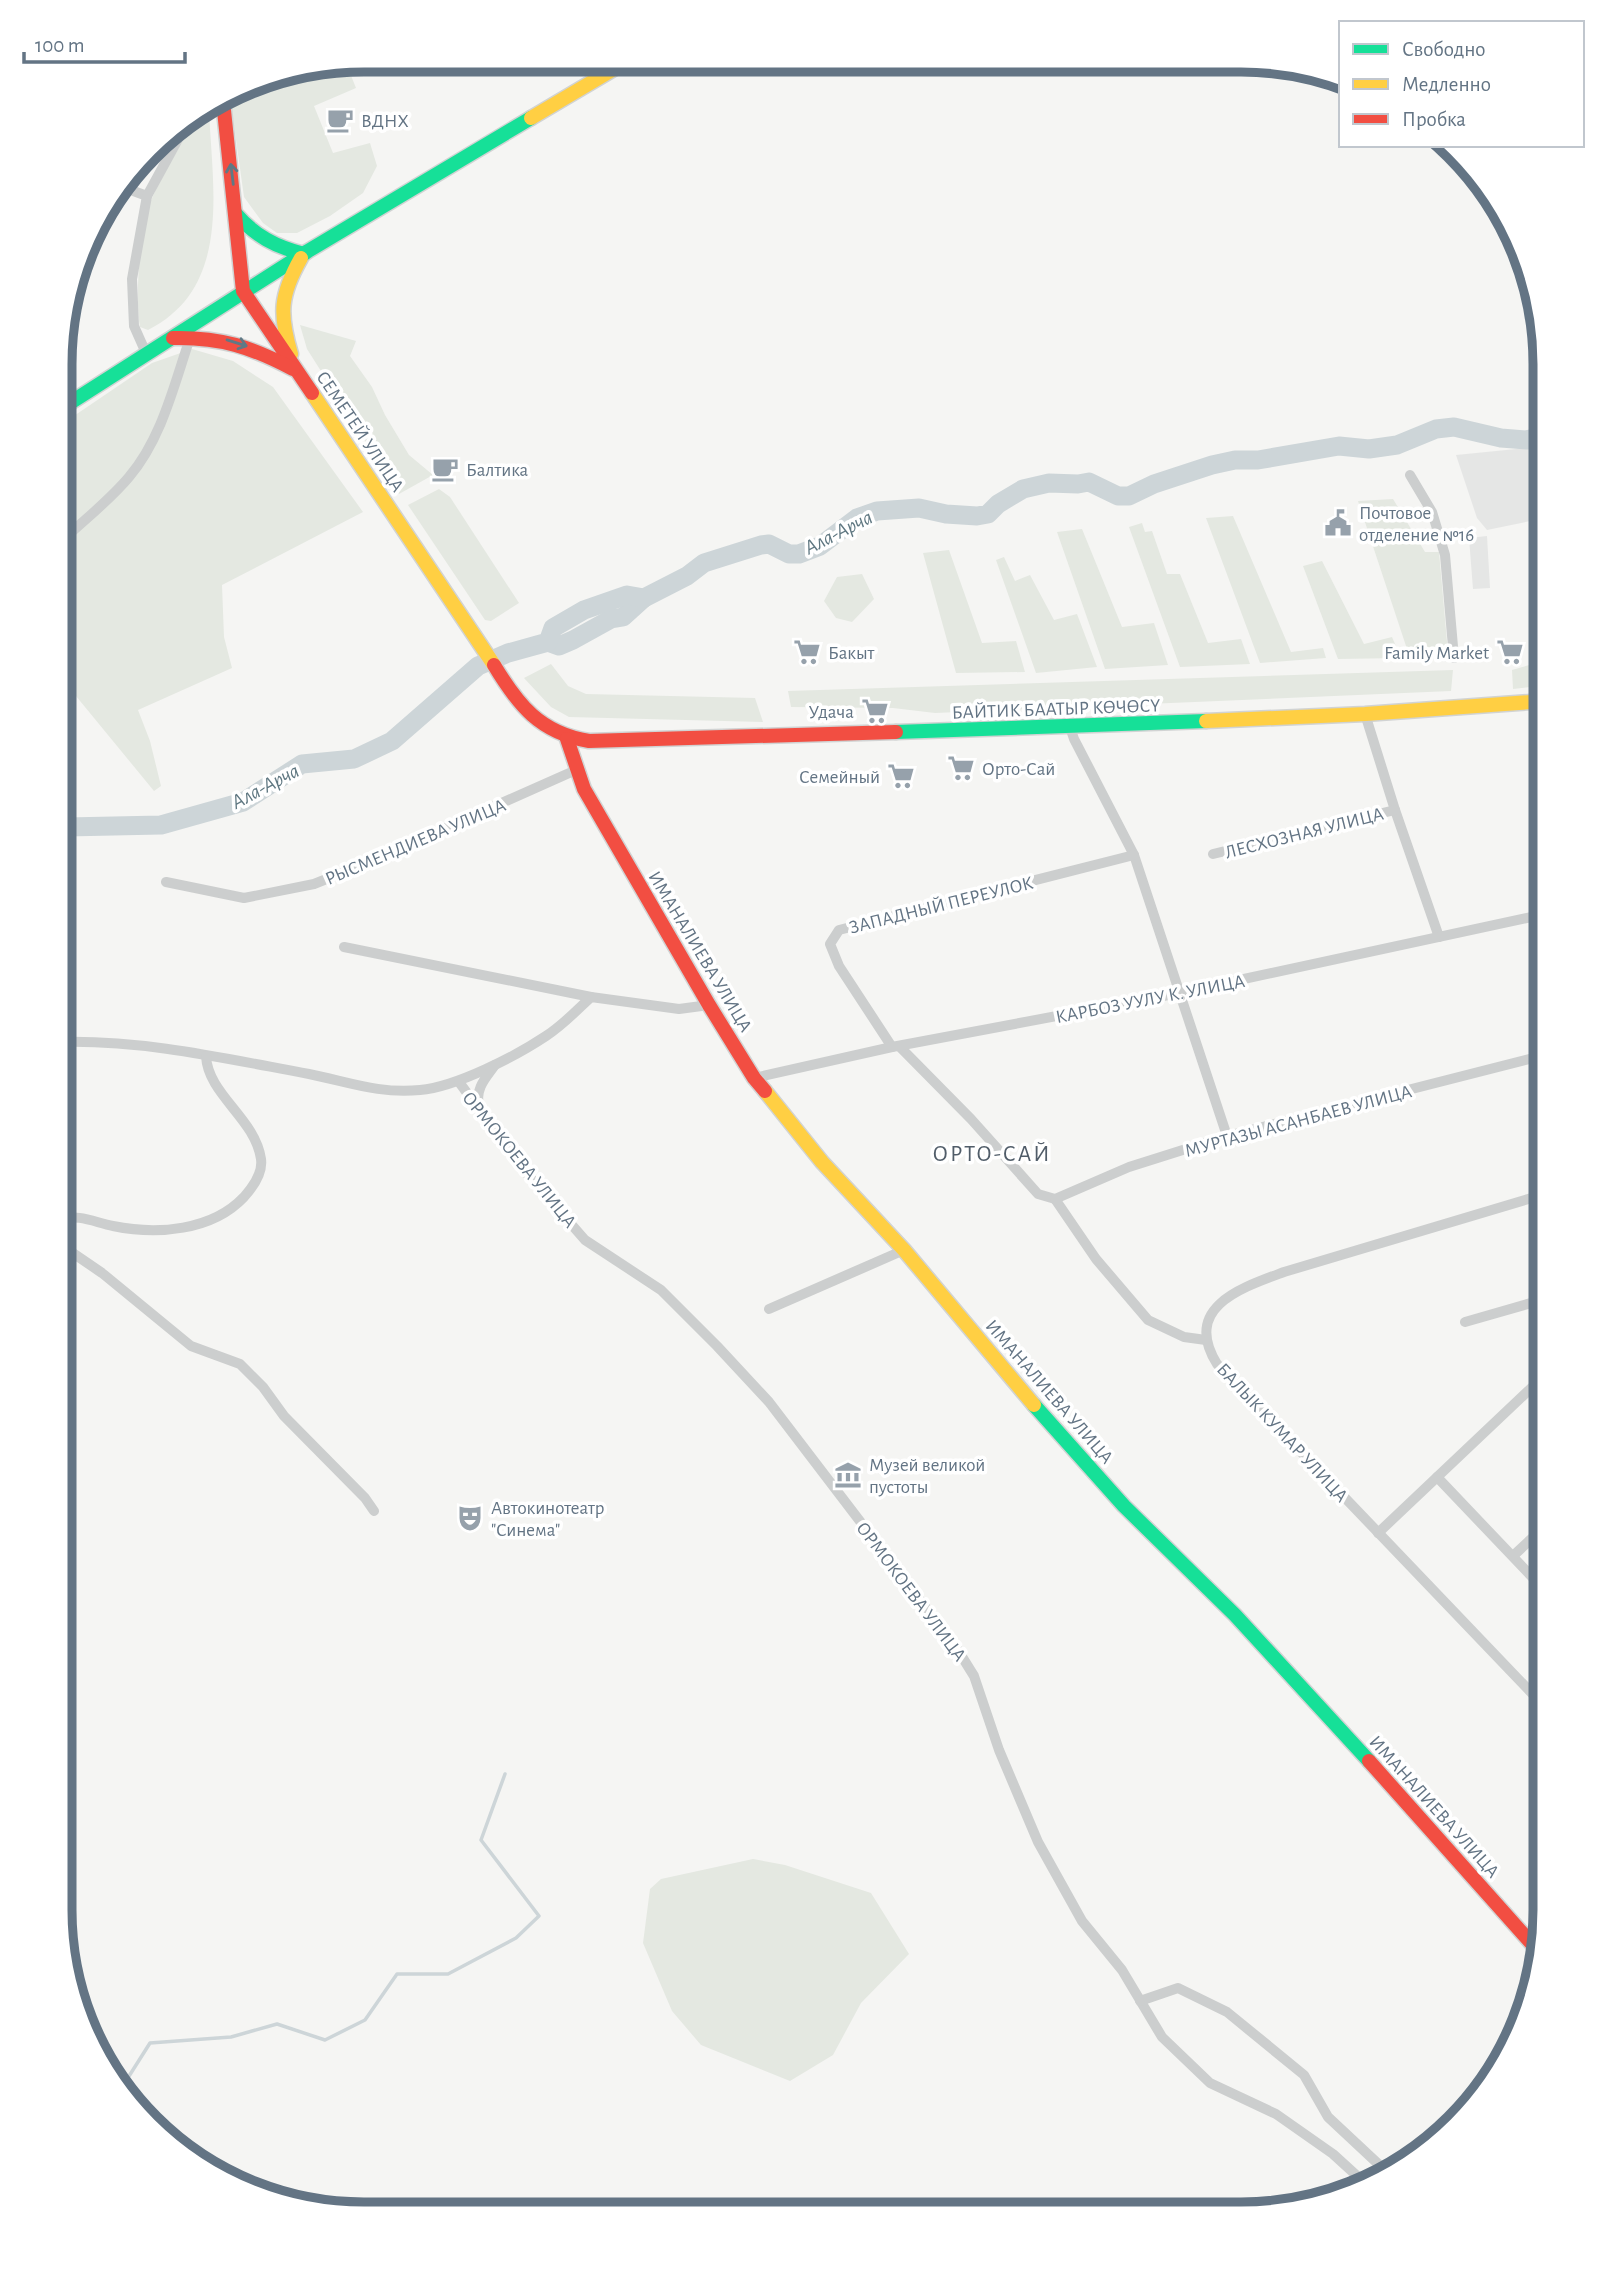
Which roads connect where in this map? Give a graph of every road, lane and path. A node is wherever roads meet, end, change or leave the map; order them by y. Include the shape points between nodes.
1 (609, 72) edge
2 (224, 108) edge
3 (179, 138) edge
4 (130, 190) edge
5 (147, 197) junction
6 (236, 214) junction
7 (304, 254) junction
8 (243, 291) junction
9 (190, 338) junction
10 (170, 339) junction
11 (146, 353) junction
12 (297, 372) junction
13 (72, 401) edge
14 (1410, 475) dead end
15 (72, 532) edge
16 (1454, 658) dead end
17 (1533, 702) edge
18 (1366, 714) junction
19 (1070, 727) junction
20 (568, 739) junction
21 (576, 770) junction
22 (1395, 810) junction
23 (1213, 854) dead end
24 (1134, 855) junction
25 (166, 882) dead end
26 (1533, 917) edge
27 (1439, 937) junction
28 (344, 947) dead end
29 (1179, 993) junction
30 (591, 997) junction
31 (709, 1005) junction
32 (72, 1042) edge
33 (896, 1046) junction
34 (206, 1056) junction
35 (1533, 1058) edge
36 (497, 1062) junction
37 (754, 1078) junction
38 (458, 1082) junction
39 (479, 1108) junction
40 (1227, 1136) junction
41 (1533, 1198) edge
42 (1055, 1199) junction
43 (72, 1217) edge
44 (904, 1250) junction
45 (72, 1253) edge
46 (1533, 1302) edge
47 (769, 1309) dead end
48 (1465, 1322) dead end
49 (1206, 1340) junction
50 (1533, 1386) edge
51 (1437, 1477) junction
52 (374, 1511) dead end
53 (1378, 1533) junction
54 (1533, 1537) edge
55 (1513, 1556) junction
56 (1533, 1578) edge
57 (1533, 1694) edge
58 (1531, 1943) edge
59 (1140, 2001) junction
60 (1381, 2166) edge
61 (1359, 2177) edge

1 - 7 main road
6 -> 2 main road, СЕМЕТЕЙ УЛИЦА
3 - 5 street
4 - 5 street
5 - 11 street via 132,279 134,326
6 - 7 main road via 263,239
6 - 8 main road, СЕМЕТЕЙ УЛИЦА
7 - 8 main road
7 - 12 main road via 285,288 281,310
8 - 10 main road
8 - 12 main road, СЕМЕТЕЙ УЛИЦА
9 - 10 main road
9 -> 12 main road via 239,343
9 - 15 street via 160,426 142,459 129,478
10 - 11 main road
11 - 13 main road
12 - 20 main road, СЕМЕТЕЙ УЛИЦА via 513,693 545,728
14 - 16 street via 1432,512 1445,555
17 - 18 main road, БАЙТИК БААТЫР КӨЧӨСҮ
18 - 19 main road, БАЙТИК БААТЫР КӨЧӨСҮ
18 - 22 street, ЛЕСХОЗНАЯ УЛИЦА
19 - 20 main road, БАЙТИК БААТЫР КӨЧӨСҮ
19 - 24 street
20 - 21 main road, ИМАНАЛИЕВА УЛИЦА
21 - 25 street, РЫСМЕНДИЕВА УЛИЦА via 314,884 244,898
21 - 31 main road, ИМАНАЛИЕВА УЛИЦА
22 - 23 street, ЛЕСХОЗНАЯ УЛИЦА
22 - 27 street, ЛЕСХОЗНАЯ УЛИЦА
24 - 29 street
24 - 33 street, ЗАПАДНЫЙ ПЕРЕУЛОК via 839,930 830,944 839,966
26 - 27 street, КАРБОЗ УУЛУ К. УЛИЦА
27 - 29 street, КАРБОЗ УУЛУ К. УЛИЦА
28 - 30 street
29 - 33 street, КАРБОЗ УУЛУ К. УЛИЦА
29 - 40 street
30 - 31 street via 679,1009
30 - 36 street via 546,1037
31 - 37 main road, ИМАНАЛИЕВА УЛИЦА
32 - 34 street via 149,1045
33 - 37 street, КАРБОЗ УУЛУ К. УЛИЦА
33 - 42 street via 971,1119 1038,1194
34 - 38 street via 387,1092
34 - 43 street via 208,1075 242,1118 261,1158 252,1189 224,1213 198,1225 143,1229
35 - 40 street, МУРТАЗЫ АСАНБАЕВ УЛИЦА
36 - 38 street
36 - 39 street via 480,1086
37 - 44 main road, ИМАНАЛИЕВА УЛИЦА via 822,1162
38 - 39 street, ОРМОКОЕВА УЛИЦА
39 - 59 street, ОРМОКОЕВА УЛИЦА via 585,1240 660,1290 769,1402 956,1647 974,1676 999,1751 1038,1842 1082,1921 1122,1970
40 - 42 street, МУРТАЗЫ АСАНБАЕВ УЛИЦА via 1129,1167
41 - 49 street, БАЛЫК КУМАР УЛИЦА via 1248,1286 1218,1305 1207,1325
42 - 49 street via 1096,1259 1148,1320 1184,1337
44 - 47 street
44 - 58 main road, ИМАНАЛИЕВА УЛИЦА via 1124,1506 1245,1625
45 - 52 street via 191,1346 240,1364
46 - 48 street
49 - 53 street, БАЛЫК КУМАР УЛИЦА via 1217,1364
50 - 51 street
51 - 53 street
51 - 55 street
53 - 57 street, БАЛЫК КУМАР УЛИЦА
54 - 55 street
55 - 56 street
59 - 60 street via 1178,1988 1227,2012 1304,2075 1328,2117
59 - 61 street, ОРМОКОЕВА УЛИЦА via 1162,2037 1210,2083 1276,2114

